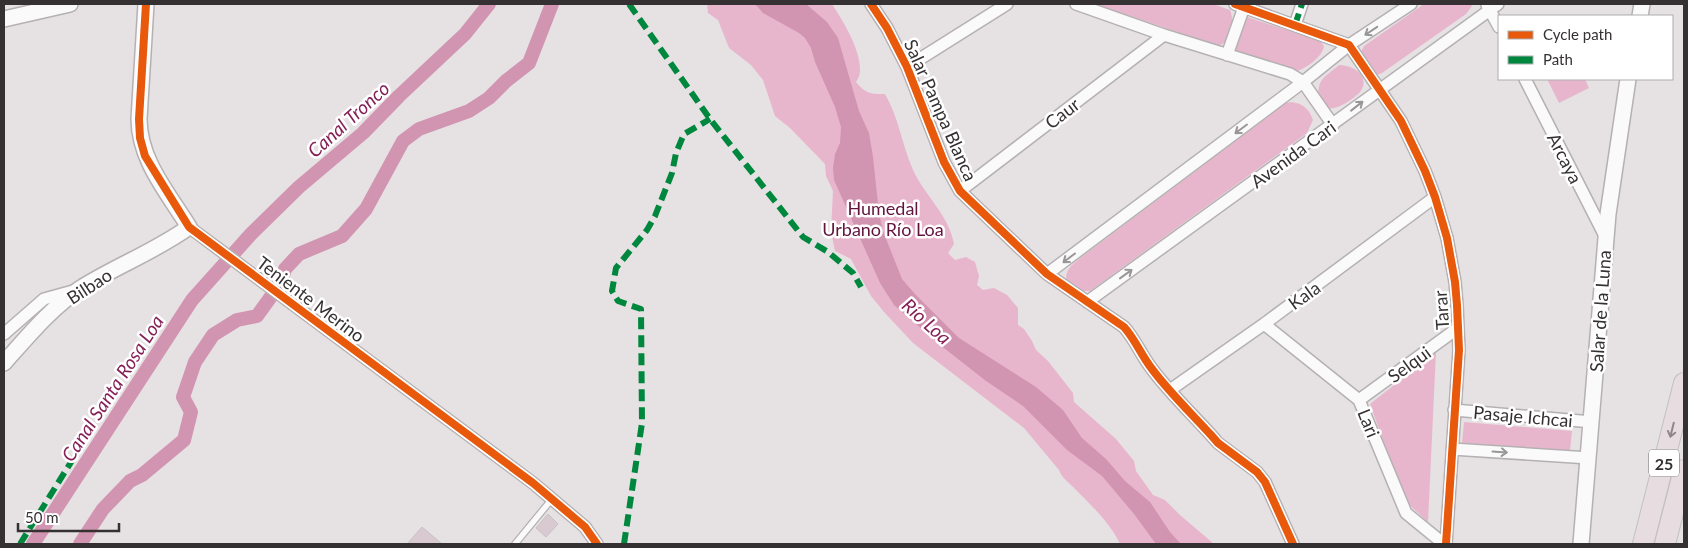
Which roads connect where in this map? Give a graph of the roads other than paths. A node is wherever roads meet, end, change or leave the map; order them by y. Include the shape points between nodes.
1 (70, 4) edge
2 (146, 4) edge
3 (871, 4) edge
4 (1007, 4) edge
5 (1076, 4) edge
6 (1302, 4) edge
7 (1411, 4) edge
8 (1240, 5) edge
9 (1492, 6) edge
10 (47, 7) edge
11 (4, 19) edge
12 (1498, 24) edge
13 (1295, 25) junction
14 (1164, 35) junction
15 (1349, 45) junction
16 (1227, 55) junction
17 (907, 67) junction
18 (1526, 80) edge
19 (1628, 80) edge
20 (1303, 82) junction
21 (1380, 89) junction
22 (1333, 125) junction
23 (960, 191) junction
24 (1435, 197) junction
25 (188, 227) junction
26 (1606, 238) junction
27 (1048, 274) junction
28 (79, 290) junction
29 (1087, 302) junction
30 (1264, 324) junction
31 (1458, 328) junction
32 (4, 334) edge
33 (4, 363) edge
34 (1684, 383) edge
35 (1170, 390) junction
36 (1360, 400) junction
37 (1454, 410) junction
38 (1592, 422) junction
39 (1452, 449) junction
40 (1589, 458) junction
41 (1684, 470) edge
42 (552, 499) junction
43 (516, 544) edge
44 (597, 544) edge
45 (1293, 544) edge
46 (1445, 544) edge
47 (1581, 544) edge
48 (1643, 544) edge
49 (1665, 544) edge

1 - 10 street
2 - 25 street, Teniente Merino via 140,138 150,164
3 - 17 street, Salar Pampa Blanca
4 - 17 street
5 - 14 street
6 - 13 street
7 -> 15 street
8 - 13 street
8 - 16 street
9 - 12 street
9 - 21 street, Avenida Cari
10 - 11 street
13 - 15 street
14 - 16 street
14 - 23 street, Caur
15 - 20 street
15 - 21 street, Tarar
16 - 20 street via 1290,74
17 - 23 street, Salar Pampa Blanca via 944,162
18 - 26 street, Arcaya
19 - 26 street, Salar de la Luna
20 - 22 street
20 -> 27 street
22 -> 21 street, Avenida Cari
21 - 24 street, Tarar via 1414,146
29 -> 22 street, Avenida Cari
23 - 27 street, Salar Pampa Blanca
24 - 30 street, Kala
24 - 31 street, Tarar via 1451,259
25 - 28 street, Bilbao
25 - 42 street, Teniente Merino
26 - 38 street, Salar de la Luna
27 - 29 street, Salar Pampa Blanca
28 - 32 street via 44,299
28 - 33 street, Bilbao via 39,324
29 - 35 street, Salar Pampa Blanca via 1124,327
30 - 35 street, Kala
30 - 36 street, Lari
31 - 36 street, Selqui
31 - 37 street, Tarar
34 -> 48 highway, 25
35 - 45 street, Salar Pampa Blanca via 1218,443 1257,472 1265,482
36 - 46 street, Lari via 1406,513
37 - 38 street, Pasaje Ichcai
37 - 39 street, Tarar
38 - 40 street, Salar de la Luna
39 -> 40 street, Pasaje Ichcai
39 - 46 street, Tarar
40 - 47 street, Salar de la Luna
41 - 49 highway, 25
42 - 43 lane
42 - 44 street, Teniente Merino via 585,527

